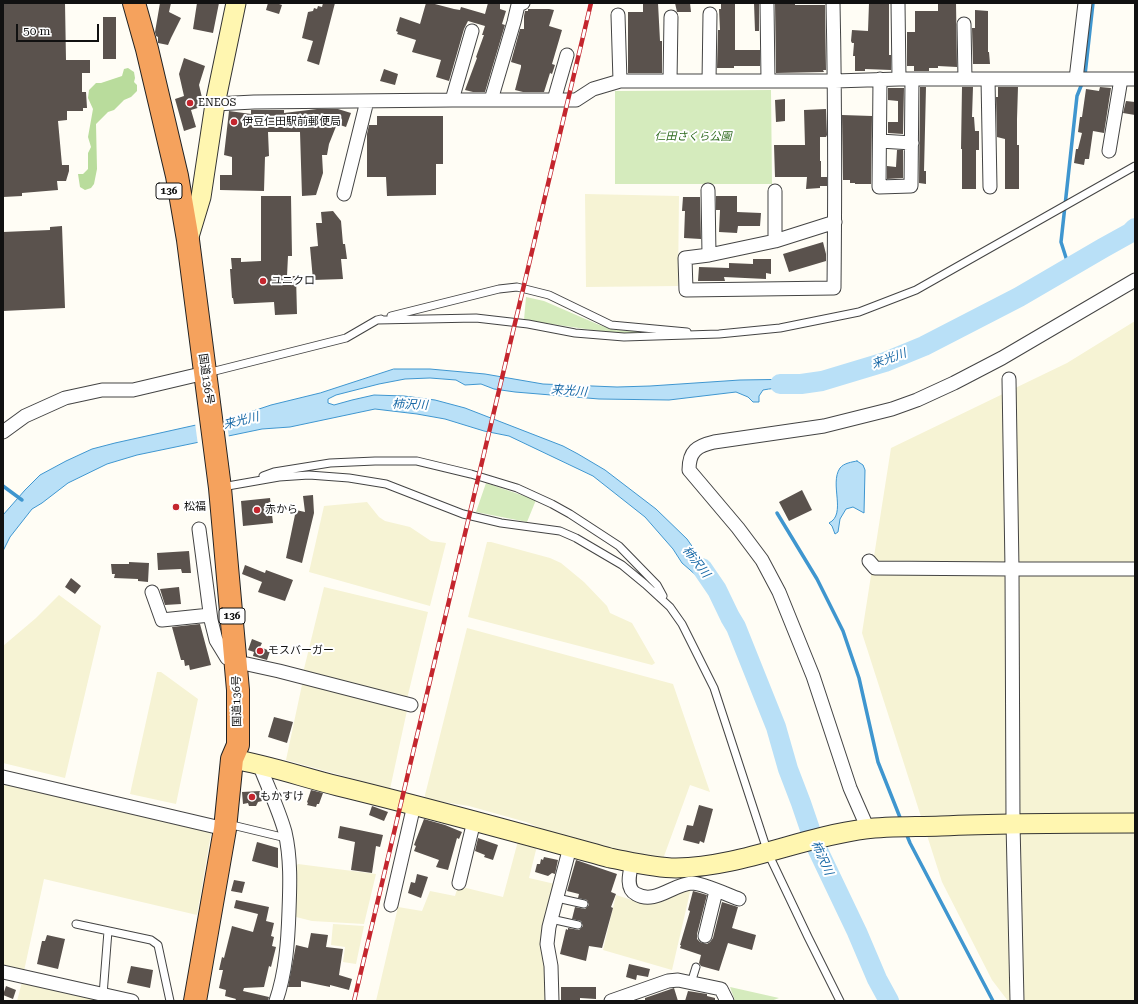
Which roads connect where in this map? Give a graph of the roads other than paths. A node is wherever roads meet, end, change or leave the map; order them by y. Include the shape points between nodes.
1 (122, 3) edge
2 (134, 3) edge
3 (236, 3) edge
4 (767, 3) edge
5 (833, 3) edge
6 (898, 3) edge
7 (1085, 3) edge
8 (519, 4) edge
9 (710, 14) dead end
10 (618, 15) dead end
11 (671, 17) dead end
12 (964, 24) dead end
13 (472, 31) dead end
14 (567, 55) dead end
15 (880, 79) junction
16 (906, 79) junction
17 (965, 79) junction
18 (988, 79) junction
19 (1076, 79) junction
20 (1121, 79) junction
21 (1135, 79) edge
22 (620, 81) junction
23 (670, 81) junction
24 (709, 81) junction
25 (768, 81) junction
26 (834, 81) junction
27 (452, 100) junction
28 (491, 100) junction
29 (554, 100) junction
30 (367, 101) junction
31 (215, 104) junction
32 (880, 142) junction
33 (912, 143) junction
34 (1109, 151) dead end
35 (1135, 166) edge
36 (990, 187) dead end
37 (708, 190) dead end
38 (775, 191) dead end
39 (344, 194) dead end
40 (835, 222) junction
41 (775, 241) junction
42 (184, 248) junction
43 (709, 254) junction
44 (1135, 280) edge
45 (377, 320) junction
46 (719, 334) junction
47 (202, 378) junction
48 (1009, 379) dead end
49 (3, 432) edge
50 (216, 478) junction
51 (250, 482) junction
52 (199, 528) dead end
53 (869, 561) dead end
54 (1135, 569) edge
55 (1012, 570) junction
56 (152, 592) dead end
57 (668, 605) junction
58 (210, 615) junction
59 (231, 661) junction
60 (411, 705) dead end
61 (232, 759) junction
62 (259, 764) junction
63 (3, 777) edge
64 (414, 805) junction
65 (474, 821) junction
66 (1013, 823) junction
67 (1135, 823) edge
68 (226, 826) junction
69 (864, 829) junction
70 (286, 838) junction
71 (570, 847) junction
72 (771, 852) junction
73 (632, 863) junction
74 (459, 883) dead end
75 (716, 891) junction
76 (557, 898) junction
77 (739, 899) dead end
78 (584, 904) dead end
79 (391, 906) dead end
80 (551, 919) junction
81 (76, 924) dead end
82 (578, 925) dead end
83 (108, 931) junction
84 (705, 936) dead end
85 (696, 967) dead end
86 (3, 972) edge
87 (691, 983) junction
88 (103, 994) junction
89 (132, 1001) edge
90 (170, 1001) edge
91 (195, 1001) edge
92 (276, 1001) edge
93 (552, 1001) edge
94 (611, 1001) edge
95 (727, 1001) edge
96 (840, 1001) edge
97 (1017, 1001) edge

1 - 42 highway, 国道136号 / 136
2 - 42 highway, 国道136号 / 136 via 177,176
3 - 31 street
4 - 25 street
5 - 26 street
6 - 16 street
7 - 19 street
8 - 28 street
9 - 24 street
10 - 22 street
11 - 23 street
12 - 17 street
13 - 27 street
14 - 29 street
15 - 16 street
15 - 26 street
15 - 32 street
16 - 17 street
16 - 33 street
17 - 18 street
18 - 19 street
18 - 36 street
19 - 20 street
20 - 21 street
20 - 34 street
22 - 23 street
22 - 29 street via 593,88 576,100
23 - 24 street
24 - 25 street
25 - 26 street
26 - 40 street
27 - 28 street
27 - 30 street
28 - 29 street
30 - 31 street
30 - 39 street
31 - 42 street via 201,197
32 - 33 street
32 - 33 street via 879,187 911,186
35 - 46 lane via 916,290 859,312 780,328
37 - 43 street
38 - 41 street
40 - 41 street
40 - 43 street via 834,288 686,290 685,258
41 - 43 street
42 - 47 highway, 国道136号 / 136
44 - 69 street via 1002,358 917,400 824,426 700,445 689,460 689,470 762,560 779,592 813,676
45 - 46 lane via 476,318 575,333 624,337
45 - 46 lane via 499,289 517,287 549,295 611,325
45 - 47 lane via 346,338
47 - 49 street via 133,390 102,390 65,398 25,416
47 - 50 highway, 国道136号 / 136
48 - 55 street
50 - 51 lane
50 - 59 highway, 国道136号 / 136
51 - 57 lane via 309,475 349,478 386,484 463,514 501,523 560,531 622,565
51 - 57 lane via 274,472 330,463 375,461 417,462 517,488 570,514 619,546 656,585
52 - 58 street
53 - 55 street via 875,568
54 - 55 street
55 - 66 street
56 - 58 street via 162,620
57 - 72 lane via 682,624 714,688
58 - 59 street via 216,640
59 - 60 street via 280,670
59 - 61 highway, 国道136号 / 136 via 238,690 238,745
61 - 62 street
61 - 68 highway, 国道136号 / 136
62 - 64 street
62 - 70 street
63 - 68 street
64 - 65 street
64 - 79 street
65 - 71 street
65 - 74 street
66 - 67 street
66 - 69 street
66 - 97 street
68 - 70 lane
68 - 91 highway, 国道136号 / 136
69 - 72 street via 839,833
70 - 92 street via 290,879 288,928 285,962
71 - 73 street
71 - 76 street
72 - 73 street via 703,866 675,868
72 - 96 lane via 808,937
73 - 75 street via 630,886 633,893 641,897 651,898 692,883
75 - 77 street
75 - 84 street
76 - 78 lane
76 - 80 street
80 - 82 lane
80 - 93 street via 547,944 551,966
81 - 83 lane
83 - 88 lane
83 - 90 lane via 151,940 158,945
85 - 87 lane
86 - 88 street
87 - 94 street via 668,981
87 - 95 street via 721,989
88 - 89 street

